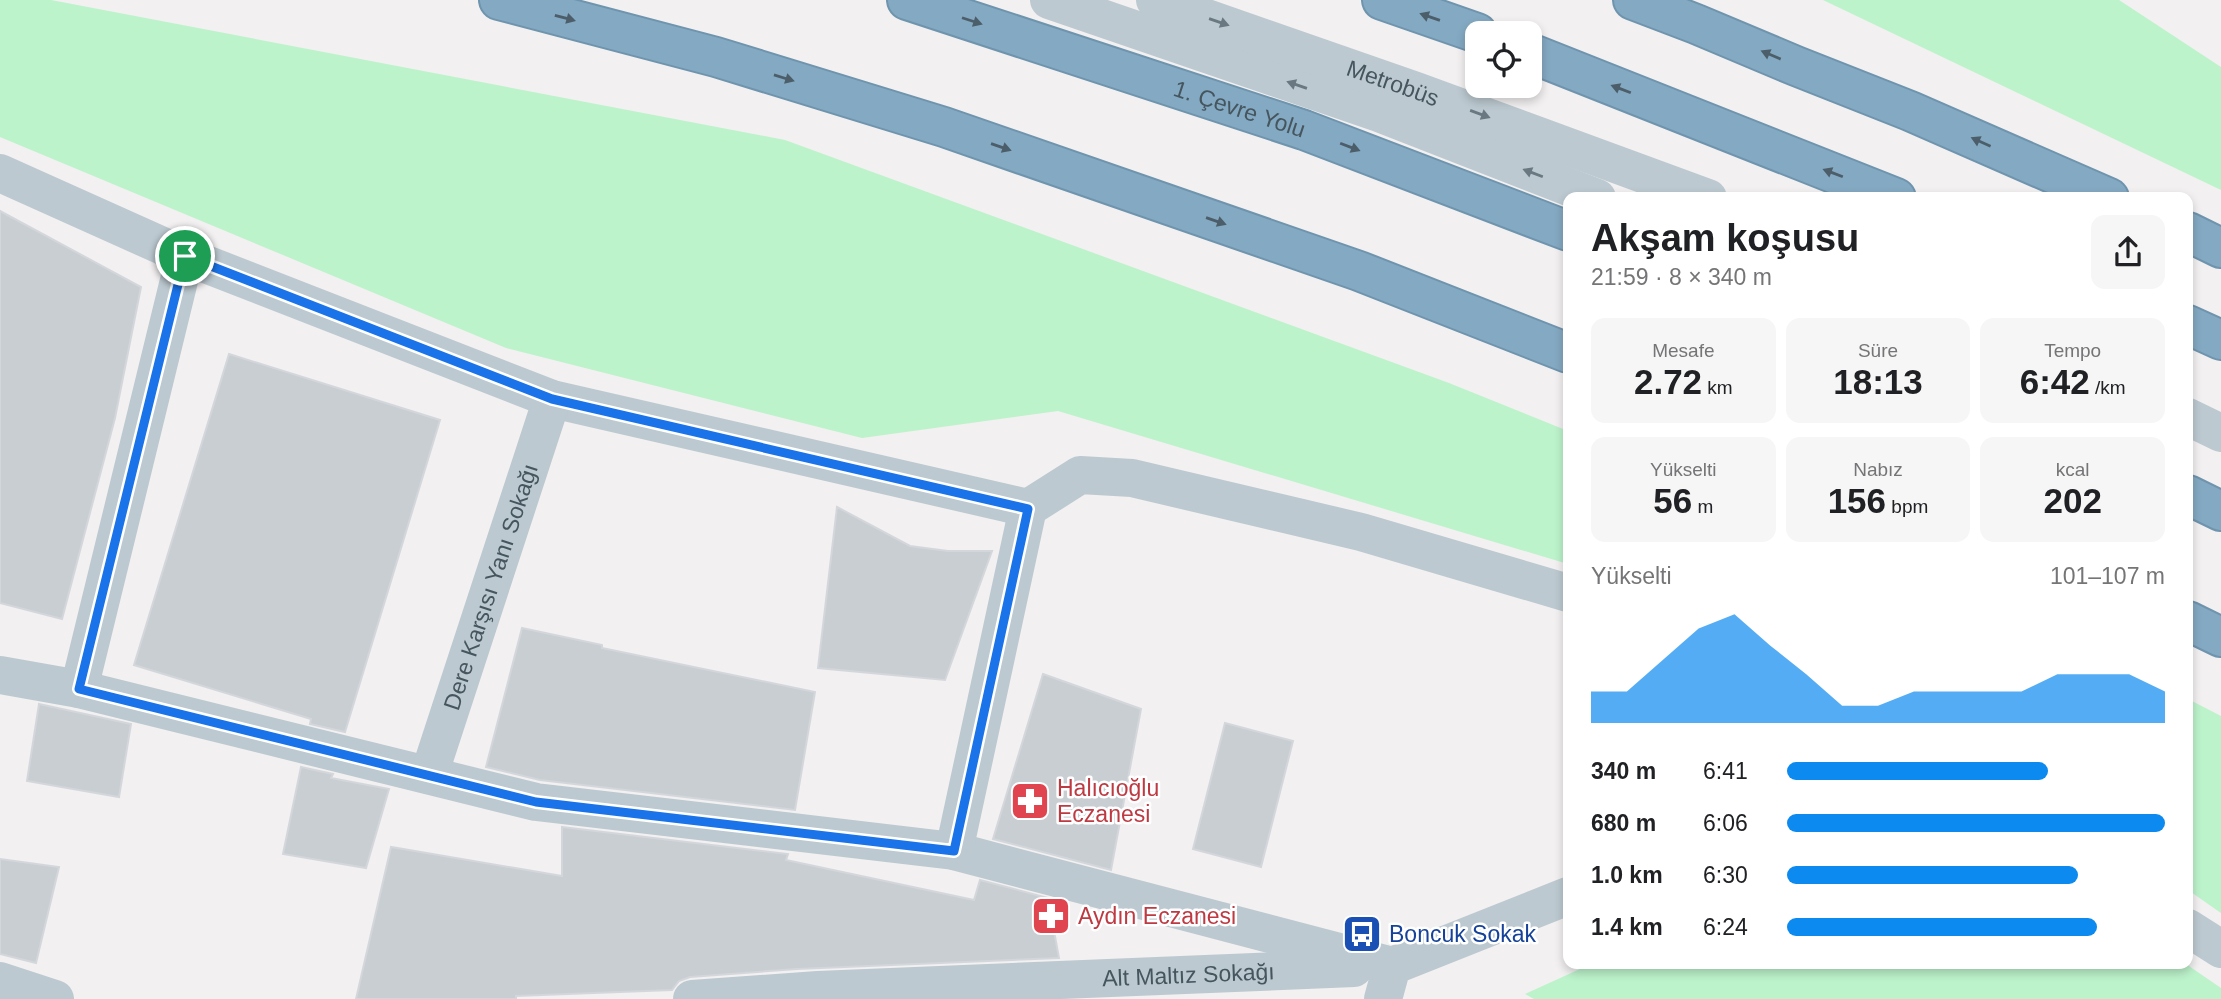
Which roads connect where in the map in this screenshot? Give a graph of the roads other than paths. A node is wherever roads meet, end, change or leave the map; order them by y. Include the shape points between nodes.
1 (499, 0) edge
2 (906, 0) edge
3 (1049, 0) edge
4 (1155, 0) edge
5 (1382, 0) edge
6 (1633, 0) edge
7 (1465, 29) edge
8 (1542, 58) edge
9 (0, 173) edge
10 (1582, 192) edge
11 (1692, 192) edge
12 (1881, 192) edge
13 (2095, 192) edge
14 (1563, 229) edge
15 (2193, 234) edge
16 (2221, 248) edge
17 (185, 256) junction
18 (2193, 327) edge
19 (2221, 340) edge
20 (1563, 351) edge
21 (552, 399) junction
22 (2193, 419) edge
23 (2221, 433) edge
24 (2193, 497) edge
25 (1028, 509) junction
26 (2221, 511) edge
27 (1563, 592) edge
28 (2193, 623) edge
29 (2221, 637) edge
30 (0, 675) edge
31 (79, 689) junction
32 (429, 775) junction
33 (954, 851) junction
34 (1563, 898) edge
35 (2193, 931) edge
36 (2221, 949) edge
37 (0, 981) edge
38 (1388, 983) edge
39 (45, 998) edge
40 (692, 999) edge

1 -> 20 highway via 716,57 944,127 1359,271
2 -> 14 highway, 1. Çevre Yolu via 1304,130
10 -> 3 street, Metrobüs via 1379,113
4 -> 11 street, Metrobüs
7 -> 5 highway
13 -> 6 highway via 1910,111
12 -> 8 highway
9 - 17 street
15 - 16 highway
17 - 21 street
17 - 31 street
18 - 19 highway
21 - 25 street
21 - 32 street, Dere Karşısı Yanı Sokağı
22 - 23 street
24 - 26 highway
25 - 27 street via 1080,475 1132,478 1361,532
25 - 33 street
28 - 29 highway
30 - 31 street
31 - 32 street
32 - 33 street via 536,802
33 - 38 street
34 - 38 street, Alt Maltız Sokağı
35 - 36 street
37 - 39 street
38 - 40 street, Alt Maltız Sokağı via 818,990

